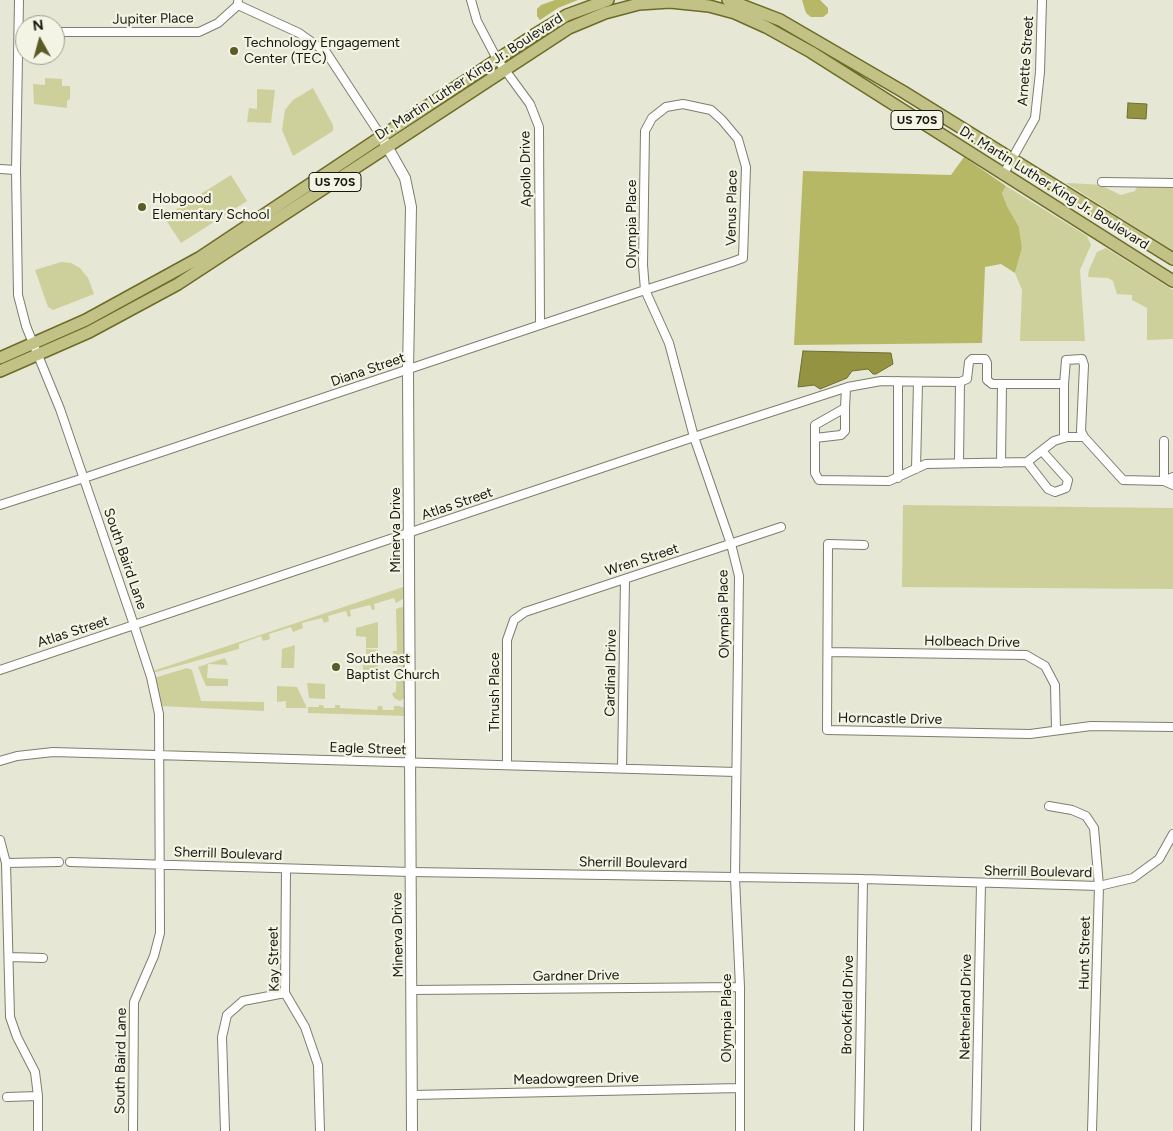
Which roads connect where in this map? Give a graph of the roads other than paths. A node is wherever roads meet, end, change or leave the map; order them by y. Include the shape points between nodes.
1 (19, 0) edge
2 (471, 0) edge
3 (608, 0) edge
4 (728, 0) edge
5 (1042, 0) edge
6 (670, 1) edge
7 (685, 1) edge
8 (238, 2) edge
9 (20, 15) edge
10 (65, 32) edge
11 (497, 59) junction
12 (21, 65) edge
13 (505, 69) junction
14 (683, 104) joint
15 (381, 136) junction
16 (388, 147) junction
17 (1011, 158) junction
18 (0, 169) edge
19 (16, 170) junction
20 (1003, 175) junction
21 (1102, 182) dead end
22 (1173, 183) edge
23 (743, 258) joint
24 (1173, 259) edge
25 (1173, 281) edge
26 (645, 290) junction
27 (540, 326) junction
28 (33, 344) junction
29 (38, 356) junction
30 (0, 358) edge
31 (408, 370) junction
32 (0, 371) edge
33 (898, 381) junction
34 (918, 382) junction
35 (960, 382) junction
36 (1002, 384) junction
37 (1064, 384) junction
38 (846, 388) junction
39 (845, 408) junction
40 (694, 437) junction
41 (1084, 437) junction
42 (815, 438) junction
43 (1064, 438) junction
44 (1164, 441) dead end
45 (1042, 450) junction
46 (1027, 462) junction
47 (959, 463) junction
48 (1001, 463) junction
49 (916, 469) junction
50 (1173, 477) edge
51 (84, 478) junction
52 (898, 478) junction
53 (1164, 481) junction
54 (1173, 485) edge
55 (0, 505) edge
56 (781, 527) dead end
57 (410, 534) junction
58 (731, 544) junction
59 (864, 545) dead end
60 (625, 579) junction
61 (514, 620) joint
62 (134, 625) junction
63 (828, 652) junction
64 (0, 670) edge
65 (1173, 727) edge
66 (1056, 730) junction
67 (161, 755) junction
68 (0, 761) edge
69 (409, 762) junction
70 (507, 765) junction
71 (622, 768) junction
72 (736, 772) junction
73 (1049, 806) dead end
74 (1173, 834) edge
75 (0, 840) edge
76 (59, 862) dead end
77 (70, 862) dead end
78 (6, 863) junction
79 (161, 865) junction
80 (286, 869) junction
81 (411, 872) junction
82 (735, 878) junction
83 (863, 879) junction
84 (981, 883) junction
85 (1099, 886) junction
86 (10, 957) junction
87 (43, 958) dead end
88 (740, 987) junction
89 (412, 990) junction
90 (285, 993) junction
91 (740, 1088) junction
92 (412, 1095) junction
93 (38, 1096) junction
94 (7, 1097) dead end
95 (38, 1131) edge
96 (133, 1131) edge
97 (225, 1131) edge
98 (320, 1131) edge
99 (412, 1131) edge
100 (740, 1131) edge
101 (859, 1131) edge
102 (976, 1131) edge
103 (1092, 1131) edge

1 - 9 street, South Baird Lane
2 - 11 street, Apollo Drive via 477,21
3 - 11 main road, Dr. Martin Luther King Jr. Boulevard / US 70S via 567,15
4 - 17 main road, Dr. Martin Luther King Jr. Boulevard / US 70S via 780,20
5 - 17 street, Arnette Street via 1035,118
6 - 7 main road, Dr. Martin Luther King Jr. Boulevard / US 70S
6 - 13 main road, Dr. Martin Luther King Jr. Boulevard / US 70S via 639,4 595,17 569,28
7 - 20 main road, Dr. Martin Luther King Jr. Boulevard / US 70S via 735,13 766,27 811,52
8 - 10 street, Jupiter Place via 218,23 199,32
8 - 15 street, Minerva Drive via 299,33 326,52
11 - 13 street, Apollo Drive
11 - 15 main road, Dr. Martin Luther King Jr. Boulevard / US 70S
12 - 19 street, South Baird Lane
13 - 16 main road, Dr. Martin Luther King Jr. Boulevard / US 70S
13 - 27 street, Apollo Drive via 530,104 540,127
14 - 23 street, Venus Place via 711,110 738,139 746,167
14 - 26 street, Olympia Place via 666,107 652,118 645,131
15 - 16 street, Minerva Drive
15 - 28 main road, Dr. Martin Luther King Jr. Boulevard / US 70S via 199,258 86,320
16 - 29 main road, Dr. Martin Luther King Jr. Boulevard / US 70S via 178,284
16 - 31 street, Minerva Drive via 405,178 411,207
17 - 20 street, Arnette Street
17 - 24 main road, Dr. Martin Luther King Jr. Boulevard / US 70S
18 - 19 street
19 - 28 street, South Baird Lane via 18,295
20 - 25 main road, Dr. Martin Luther King Jr. Boulevard / US 70S
21 - 22 street
23 - 26 street, Diana Street
26 - 27 street, Diana Street
26 - 40 street, Olympia Place via 669,343
27 - 31 street, Diana Street
28 - 29 street, South Baird Lane
28 - 30 main road, Dr. Martin Luther King Jr. Boulevard / US 70S
29 - 32 main road, Dr. Martin Luther King Jr. Boulevard / US 70S
29 - 51 street, South Baird Lane
31 - 51 street, Diana Street
31 - 57 street, Minerva Drive
33 - 34 street, Atlas Street
33 - 38 street, Atlas Street
33 - 52 street
34 - 35 street, Atlas Street
34 - 49 street
35 - 36 street via 967,380 968,362 985,359 987,380 992,384
35 - 47 street
36 - 37 street
36 - 48 street
37 - 41 street via 1066,360 1082,359
37 - 43 street
38 - 39 street
38 - 40 street, Atlas Street
39 - 42 street via 815,425
39 - 42 street via 845,431 841,435
40 - 57 street, Atlas Street
40 - 58 street, Olympia Place
41 - 43 street
41 - 53 street via 1123,480
42 - 52 street via 815,473 819,480 889,482
43 - 45 street
44 - 53 street
45 - 46 street
45 - 46 street via 1068,480 1066,488 1055,492 1048,489
46 - 48 street
47 - 48 street
47 - 49 street via 926,464
49 - 52 street
50 - 53 street
51 - 55 street, Diana Street
51 - 62 street, South Baird Lane
53 - 54 street
56 - 58 street, Wren Street
57 - 62 street, Atlas Street
57 - 69 street, Minerva Drive
58 - 60 street, Wren Street
58 - 72 street, Olympia Place via 739,576
59 - 63 street, Horncastle Drive via 828,544
60 - 61 street, Wren Street via 525,612
60 - 71 street, Cardinal Drive
61 - 70 street, Thrush Place via 507,640
62 - 64 street, Atlas Street
62 - 67 street, South Baird Lane via 157,704
63 - 66 street, Holbeach Drive via 1026,655 1044,666 1053,679
63 - 66 street, Horncastle Drive via 827,730 1030,734
65 - 66 street, Horncastle Drive via 1091,726
67 - 68 street, Eagle Street via 53,752
67 - 69 street, Eagle Street
67 - 79 street, South Baird Lane
69 - 70 street, Eagle Street
69 - 81 street, Minerva Drive
70 - 71 street, Eagle Street
71 - 72 street, Eagle Street
72 - 82 street, Olympia Place
73 - 85 street, Hunt Street via 1086,816 1094,828
74 - 85 street, Sherrill Boulevard via 1159,859 1133,878
75 - 78 street
76 - 78 street
77 - 79 street, Sherrill Boulevard
78 - 86 street
79 - 80 street, Sherrill Boulevard
79 - 96 street, South Baird Lane via 160,932 154,956 134,1002
80 - 81 street, Sherrill Boulevard
80 - 90 street, Kay Street
81 - 82 street, Sherrill Boulevard
81 - 89 street, Minerva Drive
82 - 83 street, Sherrill Boulevard
82 - 88 street, Olympia Place
83 - 84 street, Sherrill Boulevard
83 - 101 street, Brookfield Drive
84 - 85 street, Sherrill Boulevard
84 - 102 street, Netherland Drive
85 - 103 street, Hunt Street
86 - 87 street
86 - 93 street via 10,1017 35,1072
88 - 89 street, Gardner Drive
88 - 91 street, Olympia Place
89 - 92 street, Minerva Drive
90 - 97 street via 244,1002 227,1015 222,1037
90 - 98 street, Kay Street via 305,1027 318,1065
91 - 92 street, Meadowgreen Drive
91 - 100 street, Olympia Place
92 - 99 street, Minerva Drive
93 - 94 street
93 - 95 street

